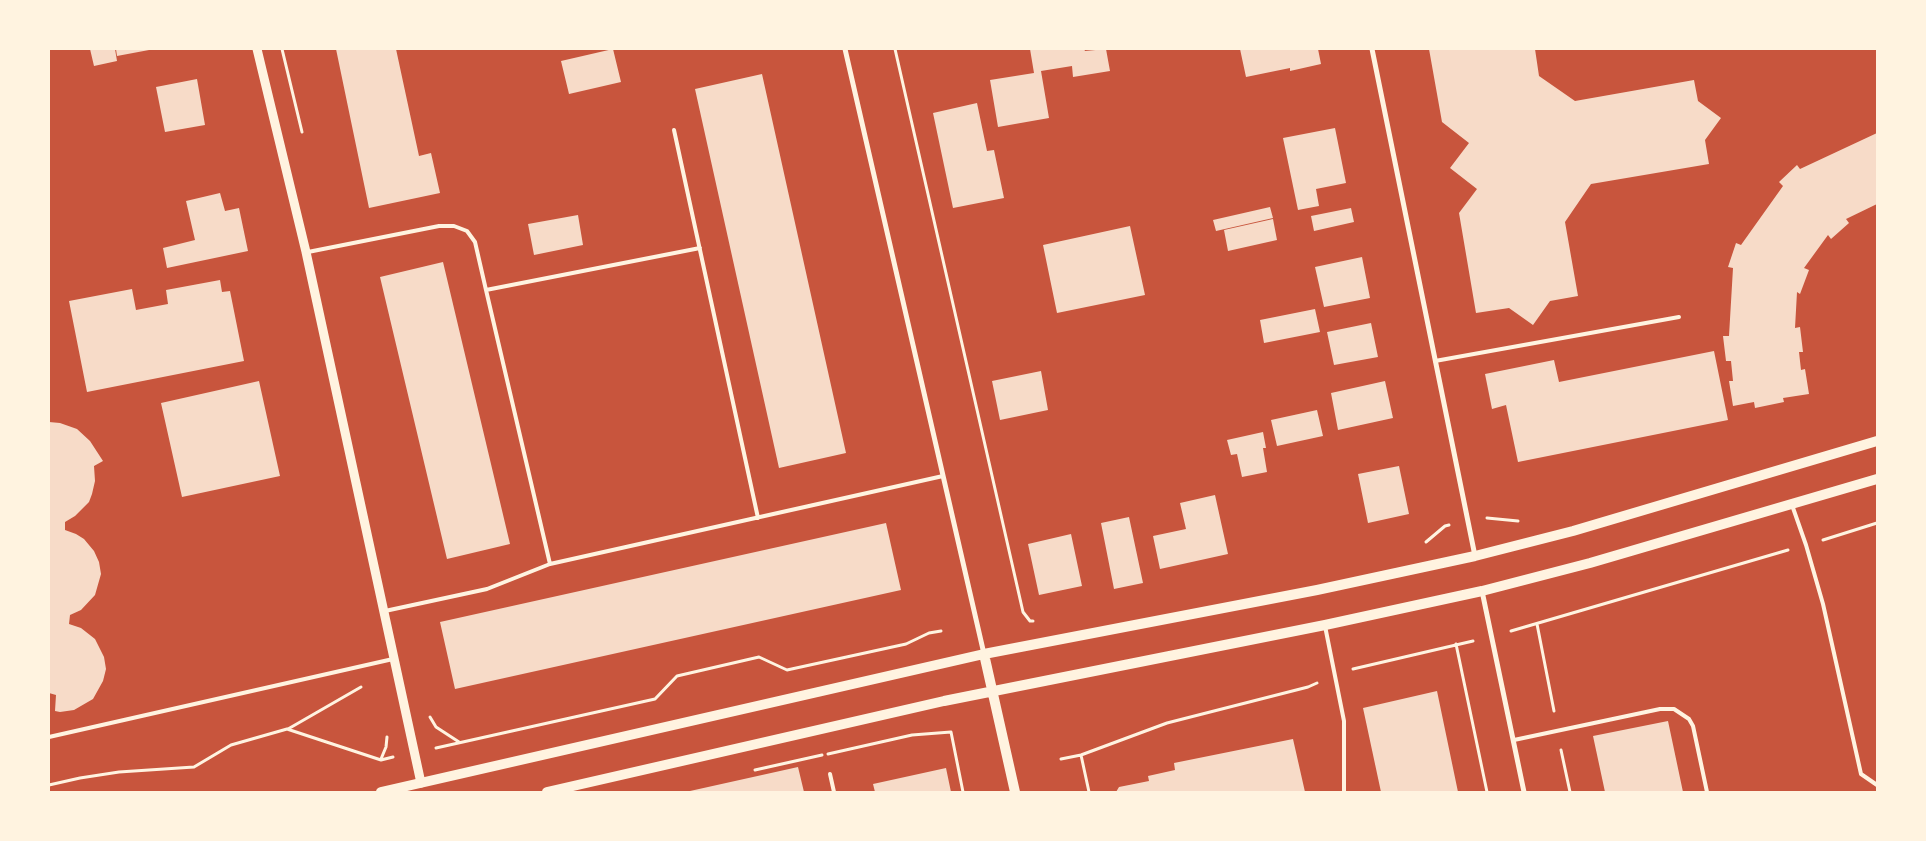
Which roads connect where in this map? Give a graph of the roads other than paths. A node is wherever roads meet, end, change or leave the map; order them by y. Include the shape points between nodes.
1 (257, 49) edge
2 (846, 49) edge
3 (1372, 49) edge
4 (674, 130) dead end
5 (700, 248) junction
6 (306, 252) junction
7 (486, 290) junction
8 (1679, 318) dead end
9 (1435, 361) junction
10 (1877, 441) edge
11 (943, 476) junction
12 (1877, 479) edge
13 (1792, 505) junction
14 (758, 518) junction
15 (1475, 556) junction
16 (550, 564) junction
17 (1482, 590) junction
18 (384, 611) junction
19 (1325, 625) junction
20 (984, 654) junction
21 (394, 658) junction
22 (993, 691) junction
23 (49, 737) edge
24 (1514, 740) junction
25 (830, 774) dead end
26 (421, 783) junction
27 (1877, 785) edge
28 (382, 792) edge
29 (547, 792) edge
30 (834, 792) edge
31 (1015, 792) edge
32 (1344, 792) edge
33 (1524, 792) edge
34 (1707, 792) edge

1 - 6 street
2 - 11 street
3 - 9 street
4 - 5 lane
5 - 7 lane
5 - 14 lane
6 - 7 lane via 439,226 454,226 466,231 474,242
6 - 18 street
7 - 16 lane
8 - 9 lane
9 - 15 street
10 - 15 main road via 1582,528
11 - 14 lane
11 - 20 street
12 - 13 main road
13 - 17 main road via 1590,563
13 - 27 lane via 1823,604 1862,774
14 - 16 lane
15 - 20 main road
16 - 18 lane via 487,589
17 - 19 main road
17 - 24 street
18 - 21 street
19 - 22 main road
19 - 32 lane via 1344,721
20 - 22 main road
20 - 26 main road
21 - 23 lane
21 - 26 street
22 - 29 main road
22 - 31 main road
24 - 33 street
24 - 34 lane via 1660,708 1678,710 1693,726
25 - 30 lane
26 - 28 main road

